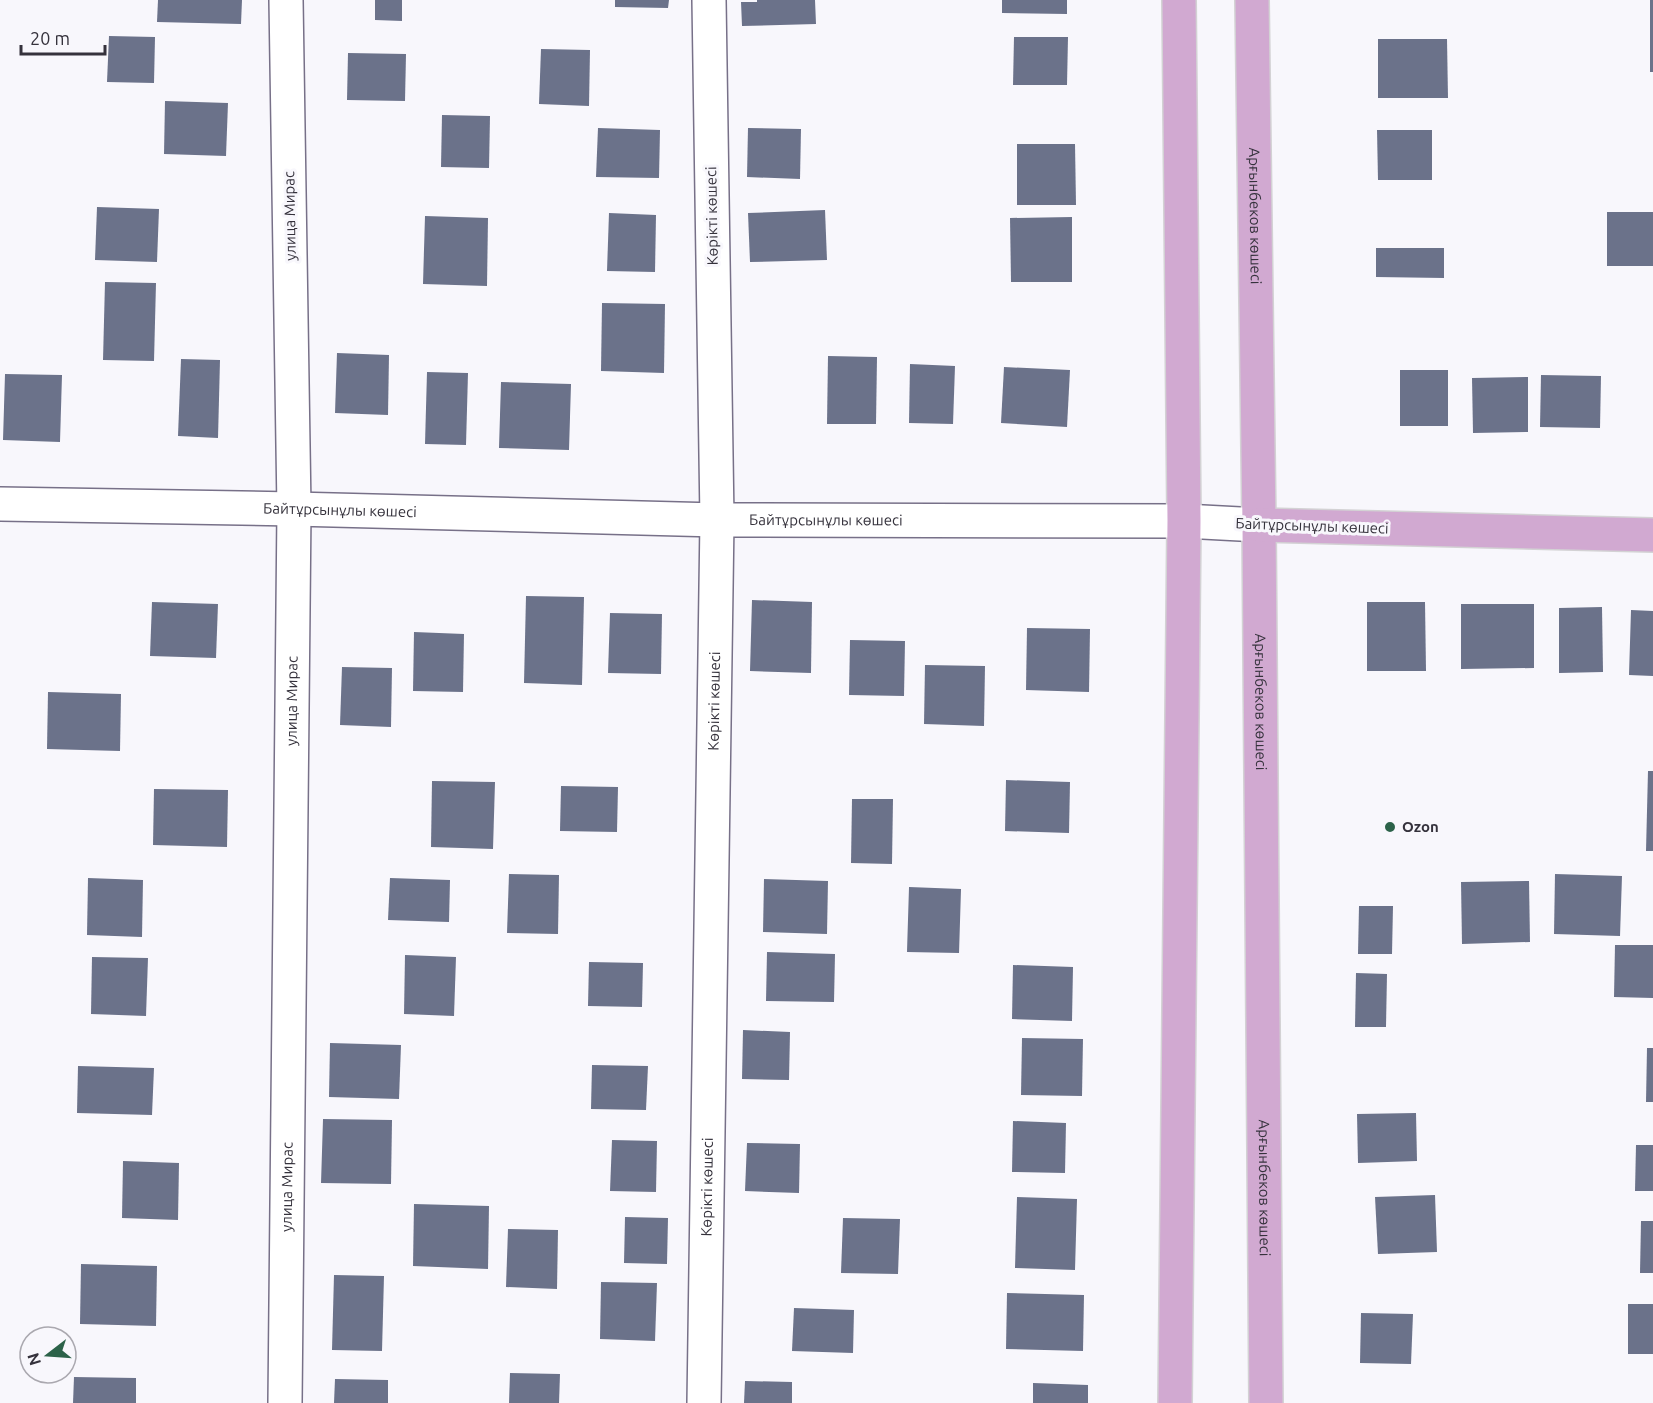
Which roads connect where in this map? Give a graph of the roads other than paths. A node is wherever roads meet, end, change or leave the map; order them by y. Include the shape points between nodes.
1 (286, 0) edge
2 (709, 0) edge
3 (1179, 0) edge
4 (1252, 0) edge
5 (0, 504) edge
6 (294, 509) junction
7 (717, 520) junction
8 (1184, 521) junction
9 (1259, 525) junction
10 (1653, 535) edge
11 (285, 1403) edge
12 (704, 1403) edge
13 (1175, 1403) edge
14 (1266, 1403) edge

1 - 6 street, улица Мирас
2 - 7 street, Көрікті көшесі
3 - 8 main road
4 - 9 main road, Арғынбеков көшесі
5 - 6 street, Байтұрсынұлы көшесі
6 - 7 street, Байтұрсынұлы көшесі
6 - 11 street, улица Мирас
7 - 8 street, Байтұрсынұлы көшесі
7 - 12 street, Көрікті көшесі
8 - 9 street, Байтұрсынұлы көшесі
8 - 13 main road
9 - 10 main road, Байтұрсынұлы көшесі
9 - 14 main road, Арғынбеков көшесі

